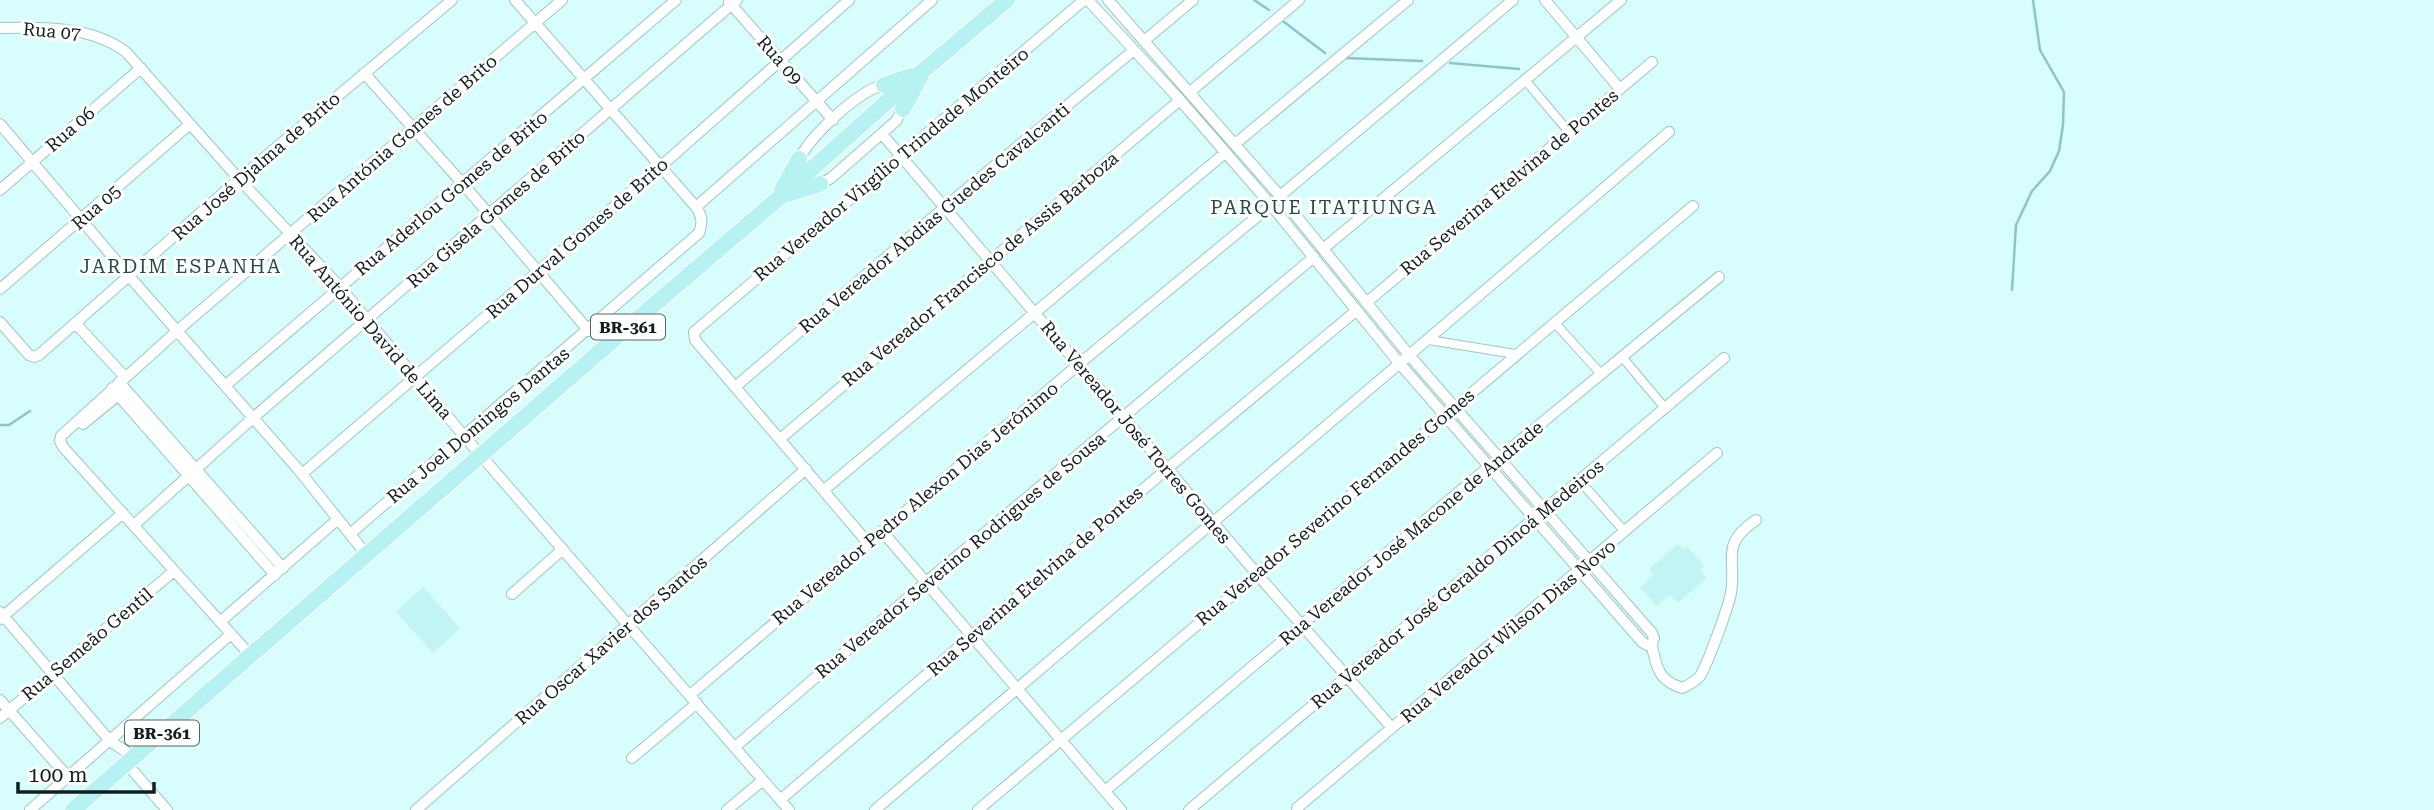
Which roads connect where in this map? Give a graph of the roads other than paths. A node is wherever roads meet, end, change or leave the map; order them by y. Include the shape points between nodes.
1 (452, 0) edge
2 (515, 0) edge
3 (562, 0) edge
4 (676, 0) edge
5 (849, 0) edge
6 (932, 0) edge
7 (1007, 0) edge
8 (1086, 0) edge
9 (1108, 0) edge
10 (1193, 0) edge
11 (1299, 0) edge
12 (1408, 0) edge
13 (1513, 0) edge
14 (1545, 0) edge
15 (1621, 0) edge
16 (732, 2) edge
17 (535, 24) junction
18 (0, 28) edge
19 (1576, 37) junction
20 (103, 38) joint
21 (1144, 41) junction
22 (1134, 50) junction
23 (779, 60) junction
24 (1652, 62) dead end
25 (141, 68) junction
26 (921, 72) junction
27 (364, 73) junction
28 (584, 79) junction
29 (1525, 80) junction
30 (891, 88) junction
31 (1619, 89) junction
32 (1190, 92) junction
33 (1180, 100) junction
34 (816, 101) junction
35 (610, 109) junction
36 (904, 109) junction
37 (833, 120) junction
38 (0, 124) edge
39 (190, 124) junction
40 (415, 129) junction
41 (1569, 132) junction
42 (1670, 132) dead end
43 (882, 134) junction
44 (1235, 144) junction
45 (1225, 153) junction
46 (900, 156) junction
47 (799, 159) junction
48 (32, 162) junction
49 (660, 167) junction
50 (803, 177) junction
51 (239, 179) junction
52 (463, 184) junction
53 (820, 184) junction
54 (0, 190) edge
55 (1280, 196) junction
56 (778, 198) junction
57 (1270, 205) junction
58 (1693, 206) dead end
59 (696, 207) junction
60 (945, 207) junction
61 (490, 215) junction
62 (81, 220) junction
63 (291, 234) junction
64 (1319, 253) junction
65 (989, 260) junction
66 (538, 271) junction
67 (129, 276) junction
68 (1718, 277) dead end
69 (340, 287) junction
70 (0, 289) edge
71 (1361, 306) junction
72 (1035, 312) junction
73 (367, 321) junction
74 (0, 322) edge
75 (1554, 322) junction
76 (76, 324) junction
77 (177, 331) junction
78 (589, 331) junction
79 (1429, 340) junction
80 (1515, 354) junction
81 (1410, 356) junction
82 (1622, 357) junction
83 (1724, 358) dead end
84 (1079, 364) junction
85 (1400, 364) junction
86 (1601, 374) junction
87 (415, 377) junction
88 (226, 385) junction
89 (120, 386) junction
90 (735, 387) junction
91 (1455, 407) junction
92 (1665, 408) junction
93 (1445, 415) junction
94 (1124, 416) junction
95 (254, 417) junction
96 (464, 436) junction
97 (780, 439) junction
98 (1717, 453) dead end
99 (481, 455) junction
100 (1499, 458) junction
101 (1490, 467) junction
102 (1168, 468) junction
103 (806, 469) junction
104 (192, 473) junction
105 (302, 474) junction
106 (1580, 481) junction
107 (824, 490) junction
108 (1546, 510) junction
109 (123, 513) junction
110 (338, 519) junction
111 (1535, 520) junction
112 (1756, 520) dead end
113 (1212, 521) junction
114 (134, 525) junction
115 (882, 531) junction
116 (1625, 532) junction
117 (350, 534) junction
118 (869, 543) junction
119 (563, 549) junction
120 (366, 554) junction
121 (1589, 562) junction
122 (174, 571) junction
123 (1579, 571) junction
124 (279, 572) junction
125 (1256, 573) junction
126 (925, 583) junction
127 (512, 594) dead end
128 (1, 615) edge
129 (220, 622) junction
130 (1302, 624) junction
131 (629, 626) junction
132 (231, 634) junction
133 (971, 636) junction
134 (1652, 643) junction
135 (250, 655) junction
136 (53, 673) junction
137 (1346, 677) junction
138 (1017, 689) junction
139 (694, 699) junction
140 (0, 700) edge
141 (4, 714) edge
142 (1392, 728) junction
143 (1060, 740) junction
144 (110, 741) junction
145 (735, 747) junction
146 (632, 758) dead end
147 (130, 761) junction
148 (68, 777) junction
149 (763, 779) junction
150 (1105, 792) junction
151 (780, 800) junction
152 (1297, 808) dead end
153 (30, 810) edge
154 (74, 810) edge
155 (167, 810) edge
156 (416, 810) edge
157 (727, 810) edge
158 (789, 810) edge
159 (874, 810) edge
160 (978, 810) edge
161 (1121, 810) edge
162 (1189, 810) edge

1 - 27 street, Rua José Djalma de Brito
2 - 17 street
3 - 17 street, Rua Antónia Gomes de Brito
4 - 28 street, Rua Aderlou Gomes de Brito
5 - 23 street, Rua Durval Gomes de Brito
6 - 34 street
7 - 26 main road, BR-361
8 - 22 street
8 - 46 street, Rua Vereador Virgílio Trindade Monteiro
9 - 21 street
10 - 21 street
11 - 32 street
12 - 44 street
13 - 55 street
14 - 19 street
15 - 19 street, Rua Vereador Severino Rodrigues de Sousa
16 - 23 street, Rua 09
16 - 35 street, Rua Gisela Gomes de Brito
17 - 28 street
17 - 40 street, Rua Antónia Gomes de Brito
18 - 20 street, Rua 07 via 48,29
19 - 29 street, Rua Vereador Severino Rodrigues de Sousa
19 - 31 street
20 - 25 street, Rua António David de Lima
21 - 32 street
22 - 33 street
22 - 60 street, Rua Vereador Abdias Guedes Cavalcanti
23 - 34 street, Rua 09
23 - 49 street, Rua Durval Gomes de Brito
24 - 31 street, Rua Severina Etelvina de Pontes
25 - 39 street, Rua António David de Lima
25 - 48 street, Rua 06
26 - 30 main road, BR-361
26 - 36 main road
27 - 40 street
27 - 51 street, Rua José Djalma de Brito
28 - 35 street
28 - 52 street, Rua Aderlou Gomes de Brito
29 - 41 street
29 - 64 street, Rua Vereador Severino Rodrigues de Sousa
30 - 36 street via 902,97
30 - 37 street via 870,90
30 - 50 main road, BR-361
31 - 41 street, Rua Severina Etelvina de Pontes
32 - 44 street
33 - 45 street
33 - 65 street, Rua Vereador Francisco de Assis Barboza
34 - 37 street, Rua 09
34 - 59 street
35 - 49 street
35 - 61 street, Rua Gisela Gomes de Brito
36 - 43 street
37 - 47 street
38 - 48 street
39 - 51 street, Rua António David de Lima
39 - 62 street, Rua 05
40 - 52 street
40 - 63 street, Rua Antónia Gomes de Brito
41 - 71 street, Rua Severina Etelvina de Pontes
42 - 79 street
43 - 46 street, Rua Vereador José Torres Gomes
43 - 53 street
44 - 55 street
45 - 57 street
45 - 72 street
46 - 60 street, Rua Vereador José Torres Gomes
46 - 90 street, Rua Vereador Virgílio Trindade Monteiro via 694,332 695,340
47 - 50 street
47 - 56 main road
48 - 54 street, Rua 06
48 - 62 street
49 - 59 street
49 - 66 street, Rua Durval Gomes de Brito
50 - 53 street
50 - 56 main road, BR-361
51 - 63 street, Rua António David de Lima
51 - 67 street, Rua José Djalma de Brito
52 - 61 street
52 - 69 street, Rua Aderlou Gomes de Brito
53 - 56 main road
55 - 64 street
56 - 99 main road, BR-361
57 - 64 street
57 - 84 street, Rua Vereador Pedro Alexon Dias Jerônimo
58 - 75 street, Rua Vereador Severino Fernandes Gomes
59 - 78 street, Rua Joel Domingos Dantas via 702,221 699,233
60 - 65 street, Rua Vereador José Torres Gomes
60 - 90 street, Rua Vereador Abdias Guedes Cavalcanti
61 - 66 street
61 - 73 street, Rua Gisela Gomes de Brito
62 - 67 street
62 - 70 street, Rua 05
63 - 69 street, Rua António David de Lima
63 - 77 street, Rua Antónia Gomes de Brito
64 - 71 street
64 - 94 street, Rua Vereador Severino Rodrigues de Sousa
65 - 72 street, Rua Vereador José Torres Gomes
65 - 97 street, Rua Vereador Francisco de Assis Barboza
66 - 78 street
66 - 87 street, Rua Durval Gomes de Brito
67 - 76 street, Rua José Djalma de Brito
67 - 77 street
68 - 82 street, Rua Vereador José Macone de Andrade
69 - 73 street, Rua António David de Lima
69 - 88 street, Rua Aderlou Gomes de Brito
71 - 81 street
71 - 85 street
71 - 102 street, Rua Severina Etelvina de Pontes
72 - 84 street, Rua Vereador José Torres Gomes
72 - 107 street
73 - 87 street, Rua António David de Lima
73 - 95 street, Rua Gisela Gomes de Brito
74 - 76 street, Rua José Djalma de Brito via 34,357
75 - 80 street, Rua Vereador Severino Fernandes Gomes
75 - 86 street
76 - 89 street
77 - 88 street
77 - 89 street, Rua Antónia Gomes de Brito
78 - 96 street, Rua Joel Domingos Dantas
79 - 80 street
79 - 81 street
80 - 91 street, Rua Vereador Severino Fernandes Gomes
81 - 85 street
81 - 91 street
82 - 86 street, Rua Vereador José Macone de Andrade
82 - 92 street
83 - 92 street, Rua Vereador José Geraldo Dinoá Medeiros
84 - 94 street, Rua Vereador José Torres Gomes
84 - 115 street, Rua Vereador Pedro Alexon Dias Jerônimo
85 - 93 street
85 - 113 street
86 - 100 street, Rua Vereador José Macone de Andrade
87 - 96 street, Rua António David de Lima
87 - 105 street, Rua Durval Gomes de Brito
88 - 95 street
89 - 104 street
89 - 109 street, Rua Antónia Gomes de Brito via 62,434 60,441
90 - 97 street
91 - 93 street, Rua Vereador Severino Fernandes Gomes
91 - 100 street
92 - 106 street, Rua Vereador José Geraldo Dinoá Medeiros
93 - 101 street
93 - 125 street, Rua Vereador Severino Fernandes Gomes
94 - 102 street, Rua Vereador José Torres Gomes
94 - 126 street, Rua Vereador Severino Rodrigues de Sousa
95 - 104 street, Rua Gisela Gomes de Brito
95 - 105 street
96 - 99 street, Rua António David de Lima
96 - 117 street, Rua Joel Domingos Dantas
97 - 103 street
98 - 116 street, Rua Vereador Wilson Dias Novo
99 - 119 street, Rua António David de Lima
99 - 120 main road, BR-361
100 - 101 street, Rua Vereador José Macone de Andrade
100 - 108 street
101 - 111 street
101 - 130 street, Rua Vereador José Macone de Andrade
102 - 113 street, Rua Vereador José Torres Gomes
102 - 133 street, Rua Severina Etelvina de Pontes
103 - 107 street
103 - 131 street, Rua Oscar Xavier dos Santos
104 - 114 street, Rua Gisela Gomes de Brito
104 - 124 street
105 - 110 street
106 - 108 street, Rua Vereador José Geraldo Dinoá Medeiros
106 - 116 street
107 - 118 street
108 - 111 street, Rua Vereador José Geraldo Dinoá Medeiros
108 - 121 street
109 - 114 street
109 - 128 street
110 - 117 street
110 - 124 street
111 - 123 street
111 - 137 street, Rua Vereador José Geraldo Dinoá Medeiros
112 - 134 street via 1731,547 1731,593 1699,678 1682,688 1664,679
113 - 125 street, Rua Vereador José Torres Gomes
113 - 138 street
114 - 122 street
115 - 118 street, Rua Vereador Pedro Alexon Dias Jerônimo
115 - 126 street
116 - 121 street, Rua Vereador Wilson Dias Novo
117 - 120 street
118 - 139 street, Rua Vereador Pedro Alexon Dias Jerônimo
119 - 127 street
119 - 131 street, Rua António David de Lima
120 - 135 main road, BR-361
121 - 123 street, Rua Vereador Wilson Dias Novo
121 - 134 street via 1652,634
122 - 129 street
122 - 136 street, Rua Semeão Gentil
123 - 134 street via 1645,645
123 - 142 street, Rua Vereador Wilson Dias Novo
124 - 129 street
125 - 130 street, Rua Vereador José Torres Gomes
125 - 143 street, Rua Vereador Severino Fernandes Gomes
126 - 133 street
126 - 145 street, Rua Vereador Severino Rodrigues de Sousa
128 - 136 street
129 - 132 street
130 - 137 street, Rua Vereador José Torres Gomes
130 - 150 street, Rua Vereador José Macone de Andrade
131 - 139 street, Rua António David de Lima
131 - 156 street, Rua Oscar Xavier dos Santos
132 - 135 street
132 - 144 street
133 - 138 street
133 - 151 street, Rua Severina Etelvina de Pontes
135 - 147 main road, BR-361
136 - 141 street, Rua Semeão Gentil
136 - 144 street
137 - 142 street, Rua Vereador José Torres Gomes
137 - 162 street, Rua Vereador José Geraldo Dinoá Medeiros
138 - 143 street
138 - 159 street
139 - 145 street, Rua António David de Lima
139 - 146 street, Rua Vereador Pedro Alexon Dias Jerônimo
140 - 141 street
141 - 148 street
142 - 152 street, Rua Vereador Wilson Dias Novo
143 - 150 street
143 - 160 street, Rua Vereador Severino Fernandes Gomes
144 - 147 street
144 - 148 street
145 - 149 street, Rua António David de Lima
147 - 154 main road, BR-361
147 - 155 street
148 - 153 street
149 - 151 street, Rua António David de Lima
149 - 157 street
150 - 161 street
151 - 158 street, Rua António David de Lima

